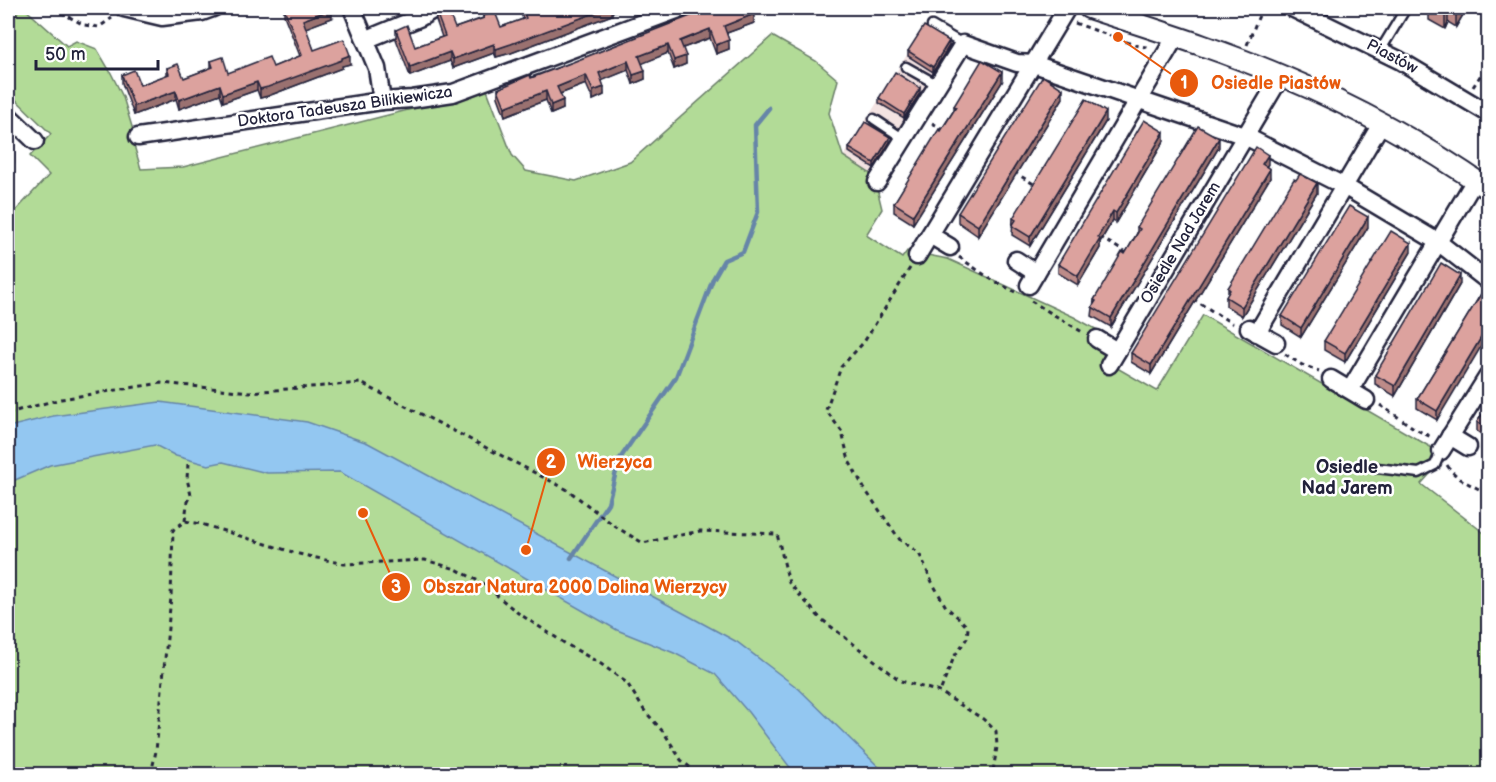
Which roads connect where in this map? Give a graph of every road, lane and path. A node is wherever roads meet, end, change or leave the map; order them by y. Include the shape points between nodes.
1 (53, 8) edge
2 (213, 8) edge
3 (351, 8) edge
4 (436, 8) edge
5 (682, 8) edge
6 (1067, 8) edge
7 (1089, 8) edge
8 (1262, 8) edge
9 (1292, 8) edge
10 (1406, 8) edge
11 (118, 13) edge
12 (932, 26) dead end
13 (1176, 36) junction
14 (364, 40) junction
15 (1248, 42) dead end
16 (963, 44) junction
17 (1380, 51) junction
18 (1034, 64) junction
19 (1488, 64) edge
20 (906, 66) dead end
21 (1281, 76) junction
22 (938, 85) junction
23 (1140, 99) junction
24 (382, 100) junction
25 (1466, 100) junction
26 (8, 114) edge
27 (1488, 114) edge
28 (919, 115) junction
29 (874, 119) dead end
30 (1381, 124) junction
31 (950, 133) edge
32 (1245, 136) junction
33 (138, 137) dead end
34 (904, 139) junction
35 (34, 141) dead end
36 (1009, 169) edge
37 (877, 182) dead end
38 (1482, 184) edge
39 (1037, 186) edge
40 (1344, 186) junction
41 (1095, 234) edge
42 (930, 235) junction
43 (1438, 242) junction
44 (950, 247) dead end
45 (917, 256) joint
46 (1131, 256) edge
47 (1016, 260) dead end
48 (1488, 280) edge
49 (1188, 296) edge
50 (1253, 330) junction
51 (1097, 339) dead end
52 (1276, 344) joint
53 (1488, 376) edge
54 (1331, 379) joint
55 (1350, 390) junction
56 (1366, 400) joint
57 (8, 413) edge
58 (1445, 444) junction
59 (1468, 447) dead end
60 (188, 464) dead end
61 (1377, 468) dead end
62 (1488, 495) edge
63 (185, 522) junction
64 (940, 692) junction
65 (151, 774) edge
66 (698, 774) edge
67 (995, 774) edge

1 - 11 path via 84,25 99,27
2 - 11 street via 162,17
3 - 14 street
4 - 14 street
5 - 24 street, Doktora Tadeusza Bilikiewicza via 453,93
6 - 18 street
7 - 13 street
8 - 15 path
9 - 17 street, Piastów
10 - 17 lane
12 - 16 lane
13 - 21 street
13 - 23 street
14 - 24 street via 376,68
16 - 18 street via 1017,63
16 - 22 street
17 - 25 street, Piastów
18 - 23 street
18 - 42 street
19 - 25 path
20 - 22 lane
21 - 30 street
21 - 32 street, Osiedle Nad Jarem
22 - 28 street
23 - 32 street
23 - 47 street via 1033,279
24 - 33 street, Doktora Tadeusza Bilikiewicza
25 - 27 street, Piastów
26 - 35 street
28 - 31 path
28 - 34 street
29 - 34 lane
30 - 38 street
30 - 40 street
32 - 40 street
32 - 51 street, Osiedle Nad Jarem via 1113,358
34 - 37 street
36 - 39 path
38 - 43 street
40 - 43 street
40 - 50 street
41 - 46 path
42 - 44 street
42 - 45 street
43 - 48 street
43 - 55 street
45 - 64 path via 864,342 841,367 826,410 842,432 849,461 864,488 900,540 919,553 946,607 968,628 967,638 954,657
49 - 50 path via 1239,327
50 - 52 street
52 - 54 path via 1275,348 1286,356
53 - 58 street
54 - 55 street
55 - 56 street
56 - 58 path
57 - 64 path via 61,399 161,383 250,392 361,383 568,490 643,543 700,531 777,534 789,583 820,618 901,681
58 - 59 street
58 - 61 lane via 1434,465 1419,473
58 - 62 path via 1454,476
60 - 63 path via 191,495
63 - 65 path via 173,530 171,597
63 - 66 path via 344,564 425,560 456,569 627,683 681,760
64 - 67 path via 983,718 996,731

